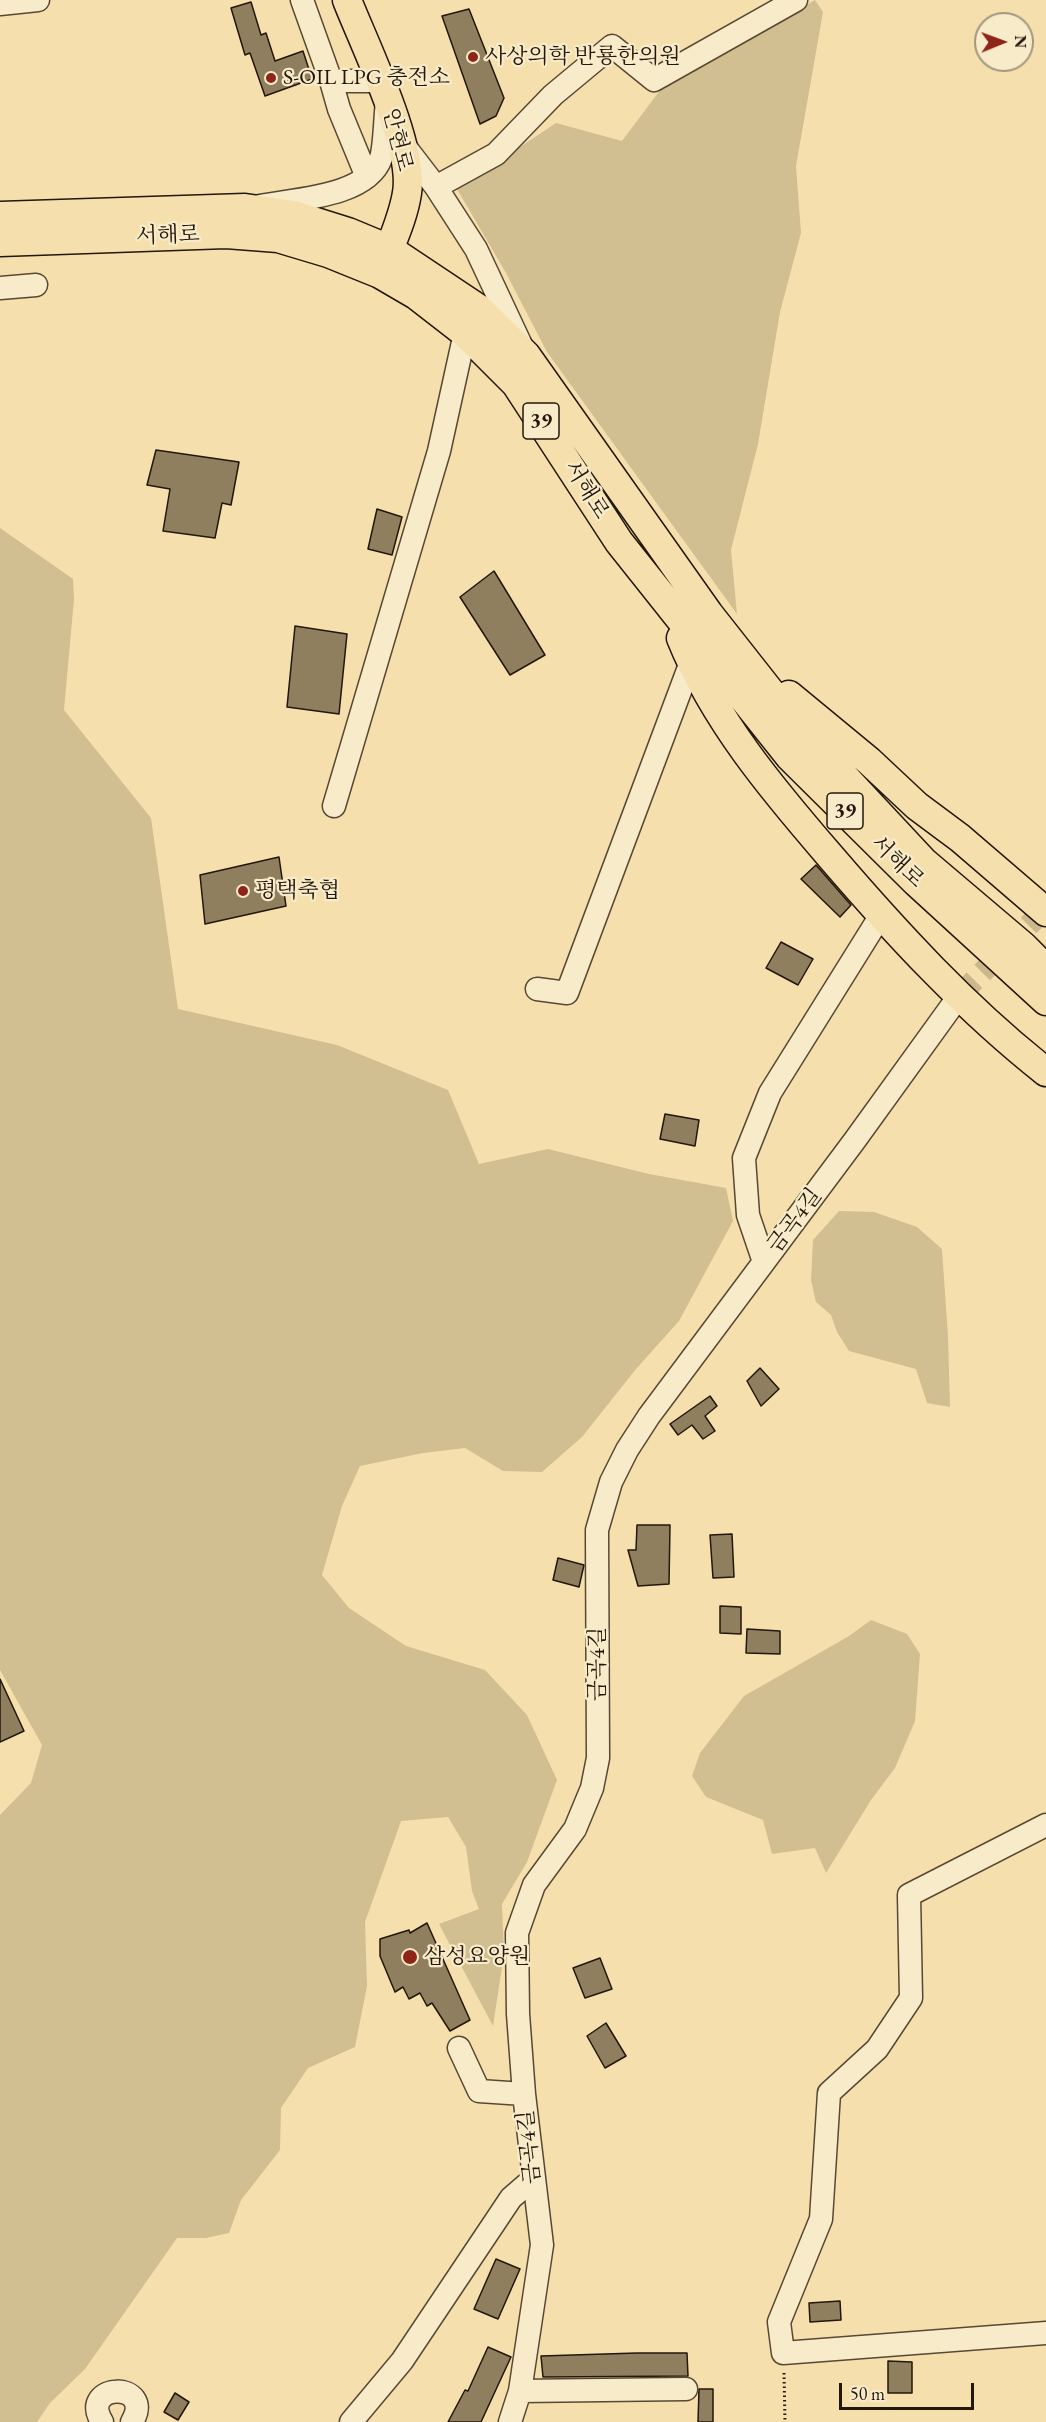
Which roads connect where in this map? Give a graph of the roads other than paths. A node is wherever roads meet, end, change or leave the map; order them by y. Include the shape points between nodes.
1 (38, 0) edge
2 (302, 0) edge
3 (347, 0) edge
4 (796, 0) edge
5 (0, 4) edge
6 (331, 81) junction
7 (383, 91) junction
8 (402, 143) junction
9 (367, 177) junction
10 (436, 187) junction
11 (245, 208) junction
12 (0, 216) edge
13 (0, 242) edge
14 (385, 262) junction
15 (36, 285) dead end
16 (0, 288) edge
17 (465, 333) junction
18 (526, 355) junction
19 (667, 601) junction
20 (691, 662) junction
21 (749, 664) junction
22 (334, 806) dead end
23 (1045, 911) edge
24 (881, 915) junction
25 (1046, 969) edge
26 (537, 989) dead end
27 (959, 996) junction
28 (1046, 1001) edge
29 (1046, 1072) edge
30 (764, 1262) junction
31 (1046, 1825) edge
32 (459, 2048) dead end
33 (524, 2094) junction
34 (533, 2179) junction
35 (1046, 2333) edge
36 (686, 2389) dead end
37 (520, 2391) junction
38 (102, 2422) edge
39 (133, 2422) edge
40 (351, 2422) edge
41 (510, 2422) edge

1 - 5 street
2 - 6 street
3 - 7 main road, 안현로
4 - 10 street via 654,80 612,46 553,95 496,154
6 - 7 street
6 - 9 street
7 - 8 main road, 안현로
7 - 9 street via 381,158
8 - 10 street
8 - 14 main road, 안현로 via 408,191
9 - 11 street via 344,190
10 - 18 street via 476,249
11 - 12 main road, 서해로 / 39
11 - 14 main road, 서해로 / 39 via 294,215 348,232
13 - 14 main road, 서해로 / 39 via 256,235
14 - 17 main road, 서해로 / 39 via 416,295
14 - 18 main road, 서해로 / 39 via 479,309
15 - 16 street
17 - 19 main road, 서해로 / 39 via 516,384 619,542
17 - 22 street via 439,451
18 - 21 main road, 서해로 / 39 via 709,614
19 - 20 main road
19 - 28 main road, 서해로 / 39 via 790,757 916,882
20 - 24 main road via 722,716 779,797
20 - 26 street via 567,993
21 - 23 main road
21 - 25 main road, 서해로 / 39 via 798,727 924,862
24 - 27 main road
24 - 30 street via 770,1093 744,1158 748,1215
27 - 29 main road
27 - 30 street, 금곡4길
30 - 33 street, 금곡4길 via 627,1450 611,1482 597,1530 598,1758 592,1788 575,1829 534,1885 517,1933
31 - 35 street via 909,1895 911,1998 878,2049 829,2093 821,2219 779,2322 783,2353
32 - 33 street via 479,2091
33 - 34 street, 금곡4길
34 - 37 street, 금곡4길 via 542,2245
34 - 40 street via 511,2198 402,2361
36 - 37 street
37 - 41 street, 금곡4길
38 - 39 street via 98,2414 100,2401 115,2390 128,2393 136,2403

